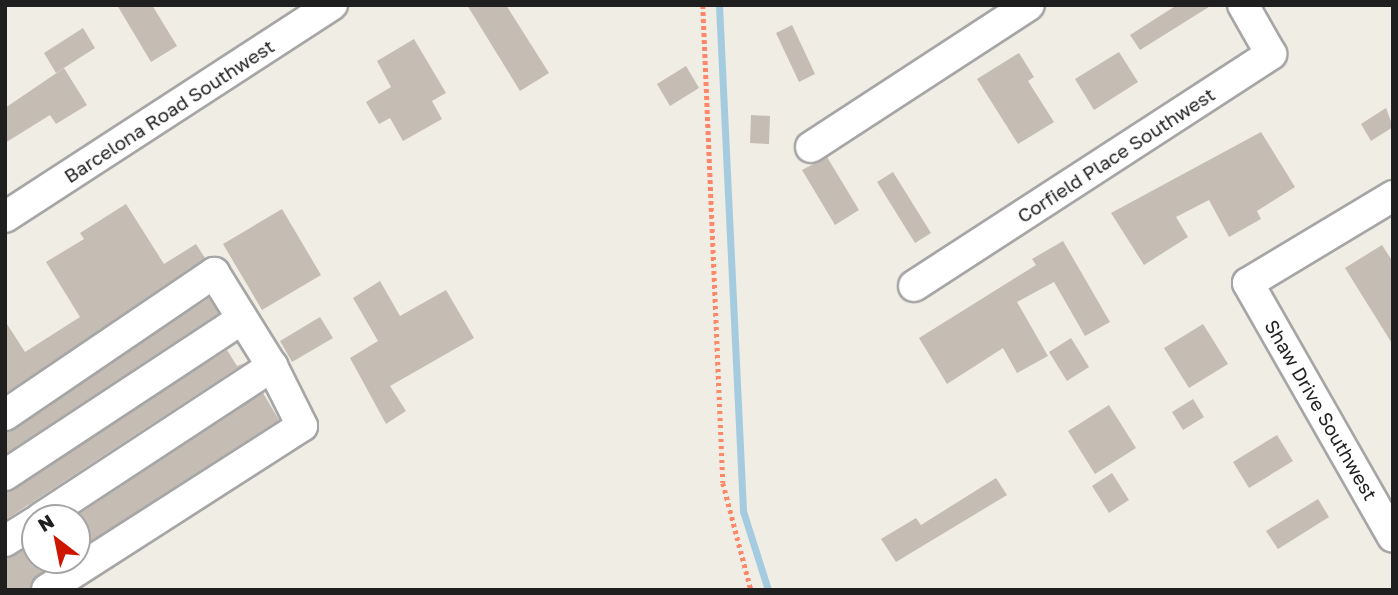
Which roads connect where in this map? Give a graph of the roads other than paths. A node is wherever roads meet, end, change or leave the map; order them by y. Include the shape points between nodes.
1 (332, 5) edge
2 (1029, 5) edge
3 (1243, 5) edge
4 (811, 147) dead end
5 (1393, 196) edge
6 (5, 217) edge
7 (914, 286) dead end
8 (242, 318) junction
9 (272, 366) junction
10 (5, 415) edge
11 (5, 475) edge
12 (62, 504) edge
13 (21, 531) edge
14 (1393, 537) edge
15 (5, 541) edge
16 (47, 590) edge

1 - 6 street, Barcelona Road Southwest
2 - 4 street
3 - 7 street, Corfield Place Southwest via 1271,54
5 - 14 street, Shaw Drive Southwest via 1248,283
8 - 9 street
8 - 10 street via 214,273
8 - 11 street
9 - 12 street
9 - 16 street via 302,426
13 - 15 street

